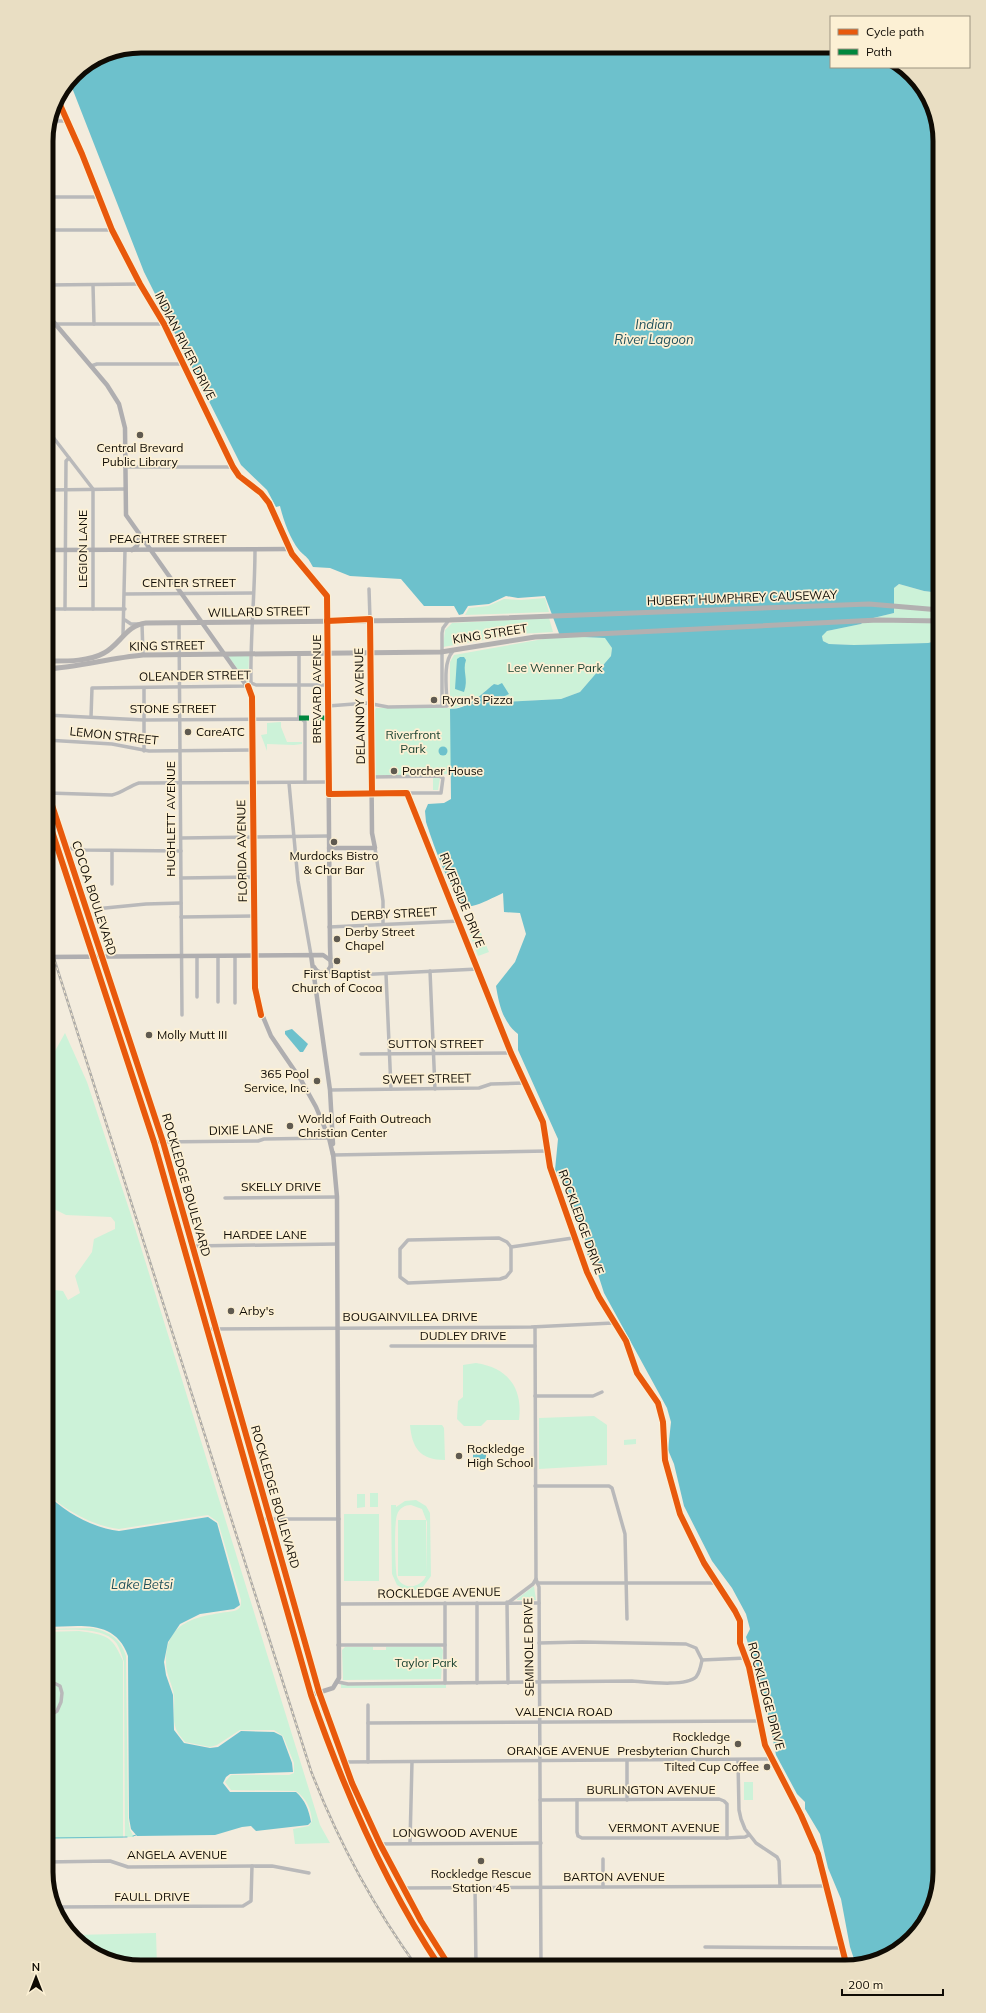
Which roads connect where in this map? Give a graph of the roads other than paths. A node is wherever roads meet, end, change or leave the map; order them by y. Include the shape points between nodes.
1 (60, 106) edge
2 (56, 121) edge
3 (67, 121) junction
4 (53, 197) edge
5 (98, 197) junction
6 (53, 230) edge
7 (112, 230) junction
8 (93, 284) junction
9 (140, 284) junction
10 (53, 285) edge
11 (53, 322) edge
12 (55, 324) junction
13 (94, 324) junction
14 (164, 324) junction
15 (183, 364) junction
16 (91, 366) junction
17 (53, 437) edge
18 (69, 458) junction
19 (125, 467) junction
20 (234, 467) junction
21 (93, 489) junction
22 (53, 490) edge
23 (66, 490) junction
24 (125, 490) junction
25 (140, 535) junction
26 (255, 549) junction
27 (290, 549) junction
28 (53, 550) edge
29 (66, 550) junction
30 (94, 550) junction
31 (125, 550) junction
32 (132, 550) junction
33 (151, 550) junction
34 (320, 587) joint
35 (369, 589) dead end
36 (183, 593) junction
37 (253, 593) junction
38 (125, 594) junction
39 (53, 609) edge
40 (65, 609) junction
41 (93, 609) junction
42 (125, 609) junction
43 (933, 609) edge
44 (544, 616) joint
45 (125, 619) junction
46 (370, 619) junction
47 (450, 620) junction
48 (327, 621) junction
49 (933, 621) edge
50 (179, 623) junction
51 (201, 623) junction
52 (252, 623) junction
53 (142, 624) junction
54 (123, 635) junction
55 (453, 650) junction
56 (441, 652) junction
57 (327, 653) junction
58 (370, 653) junction
59 (224, 654) junction
60 (251, 654) junction
61 (299, 654) junction
62 (143, 655) junction
63 (180, 655) junction
64 (53, 661) edge
65 (53, 669) edge
66 (249, 684) junction
67 (299, 685) junction
68 (327, 685) junction
69 (180, 687) junction
70 (144, 688) junction
71 (370, 704) junction
72 (328, 706) junction
73 (442, 706) junction
74 (53, 715) edge
75 (91, 717) junction
76 (299, 718) junction
77 (180, 719) junction
78 (252, 719) junction
79 (144, 720) junction
80 (53, 740) edge
81 (252, 750) junction
82 (144, 751) junction
83 (181, 751) junction
84 (372, 777) junction
85 (305, 782) junction
86 (328, 782) junction
87 (181, 783) junction
88 (252, 783) junction
89 (289, 783) junction
90 (53, 793) edge
91 (372, 793) junction
92 (408, 793) junction
93 (329, 794) junction
94 (53, 810) edge
95 (53, 835) edge
96 (329, 836) junction
97 (293, 837) junction
98 (181, 838) junction
99 (253, 838) junction
100 (55, 841) junction
101 (66, 848) junction
102 (329, 848) junction
103 (375, 848) junction
104 (112, 851) junction
105 (181, 851) junction
106 (62, 862) junction
107 (72, 869) junction
108 (253, 877) junction
109 (181, 878) junction
110 (112, 884) dead end
111 (181, 903) junction
112 (95, 909) dead end
113 (254, 916) junction
114 (181, 917) junction
115 (460, 921) junction
116 (383, 924) junction
117 (329, 927) junction
118 (330, 949) junction
119 (254, 955) junction
120 (311, 955) junction
121 (322, 955) junction
122 (93, 956) junction
123 (102, 956) junction
124 (181, 956) junction
125 (197, 956) junction
126 (218, 956) junction
127 (235, 956) junction
128 (53, 957) edge
129 (313, 965) junction
130 (331, 965) junction
131 (478, 969) junction
132 (430, 971) junction
133 (323, 973) junction
134 (386, 974) junction
135 (334, 976) junction
136 (315, 980) junction
137 (197, 997) dead end
138 (218, 1002) dead end
139 (235, 1003) dead end
140 (182, 1015) dead end
141 (496, 1015) joint
142 (113, 1016) joint
143 (121, 1016) joint
144 (121, 1041) junction
145 (133, 1050) junction
146 (511, 1053) junction
147 (361, 1054) dead end
148 (390, 1054) junction
149 (434, 1054) junction
150 (524, 1083) junction
151 (391, 1089) junction
152 (435, 1089) junction
153 (330, 1090) junction
154 (332, 1116) junction
155 (324, 1125) junction
156 (329, 1138) junction
157 (154, 1142) junction
158 (162, 1142) junction
159 (547, 1152) junction
160 (333, 1155) junction
161 (337, 1197) junction
162 (225, 1198) dead end
163 (181, 1235) junction
164 (573, 1238) junction
165 (337, 1244) junction
166 (192, 1246) junction
167 (511, 1247) junction
168 (613, 1323) junction
169 (535, 1327) junction
170 (337, 1328) junction
171 (207, 1329) junction
172 (216, 1329) junction
173 (391, 1346) dead end
174 (535, 1346) junction
175 (602, 1392) dead end
176 (535, 1396) junction
177 (231, 1414) junction
178 (243, 1425) junction
179 (238, 1439) junction
180 (250, 1449) junction
181 (535, 1486) junction
182 (260, 1518) junction
183 (269, 1519) junction
184 (339, 1519) junction
185 (277, 1576) junction
186 (536, 1579) junction
187 (537, 1583) junction
188 (625, 1583) junction
189 (717, 1583) junction
190 (289, 1590) junction
191 (282, 1595) junction
192 (508, 1602) junction
193 (445, 1603) junction
194 (477, 1603) junction
195 (539, 1603) junction
196 (339, 1604) junction
197 (294, 1605) junction
198 (626, 1619) dead end
199 (540, 1644) junction
200 (338, 1645) junction
201 (445, 1645) junction
202 (746, 1658) junction
203 (702, 1660) junction
204 (338, 1680) junction
205 (540, 1682) junction
206 (53, 1683) edge
207 (445, 1683) junction
208 (477, 1683) junction
209 (508, 1683) junction
210 (319, 1692) junction
211 (311, 1695) junction
212 (368, 1705) dead end
213 (53, 1714) edge
214 (759, 1721) junction
215 (540, 1722) junction
216 (368, 1723) junction
217 (331, 1752) junction
218 (771, 1759) junction
219 (540, 1761) junction
220 (627, 1761) junction
221 (738, 1761) junction
222 (344, 1762) junction
223 (368, 1762) junction
224 (412, 1762) junction
225 (335, 1763) junction
226 (349, 1776) junction
227 (540, 1800) junction
228 (577, 1800) junction
229 (627, 1800) junction
230 (749, 1834) junction
231 (727, 1838) junction
232 (410, 1843) junction
233 (541, 1843) junction
234 (370, 1844) junction
235 (380, 1844) junction
236 (603, 1860) dead end
237 (53, 1862) edge
238 (252, 1866) junction
239 (309, 1873) dead end
240 (780, 1886) junction
241 (827, 1886) junction
242 (541, 1887) junction
243 (402, 1888) junction
244 (475, 1888) junction
245 (603, 1888) junction
246 (60, 1907) edge
247 (425, 1944) junction
248 (705, 1947) dead end
249 (842, 1948) junction
250 (441, 1952) junction
251 (435, 1960) edge
252 (446, 1960) edge
253 (476, 1960) edge
254 (541, 1960) edge
255 (845, 1960) edge

1 - 3 street, INDIAN RIVER DRIVE
2 - 3 street
3 - 5 street, INDIAN RIVER DRIVE
4 - 5 street
5 - 7 street, INDIAN RIVER DRIVE
6 - 7 street
7 - 9 street, INDIAN RIVER DRIVE
8 - 9 street
8 - 10 street
8 - 13 street
9 - 14 street, INDIAN RIVER DRIVE
11 - 12 street
12 - 13 street
12 - 16 street
13 - 14 street
14 - 15 street, INDIAN RIVER DRIVE
15 - 16 street
15 - 20 street, INDIAN RIVER DRIVE
16 - 19 street via 114,393 119,404 124,428
17 - 18 street
18 - 21 street
18 - 23 street via 66,461
19 - 20 street
19 - 24 street
20 - 27 street, INDIAN RIVER DRIVE via 239,476 261,493 269,503
21 - 23 street
21 - 24 street
21 - 30 street, LEGION LANE
22 - 23 street
23 - 29 street
24 - 25 street via 126,515
25 - 32 street via 138,546
25 - 33 street
26 - 27 street, PEACHTREE STREET
26 - 33 street, PEACHTREE STREET
26 - 37 street, FLORIDA AVENUE
27 - 34 street, INDIAN RIVER DRIVE
28 - 29 street, PEACHTREE STREET
29 - 30 street, PEACHTREE STREET
29 - 40 street
30 - 31 street, PEACHTREE STREET
30 - 41 street, LEGION LANE
31 - 32 street, PEACHTREE STREET
31 - 38 street
32 - 33 street, PEACHTREE STREET
33 - 36 street
34 - 48 street, BREVARD AVENUE via 327,596
35 - 46 street, DELANNOY AVENUE
36 - 37 street, CENTER STREET
36 - 38 street, CENTER STREET
36 - 51 street
37 - 52 street, FLORIDA AVENUE
38 - 42 street
39 - 40 street
40 - 41 street
41 - 42 street
42 - 45 street
43 - 44 main road, HUBERT HUMPHREY CAUSEWAY via 901,605 847,604
44 - 47 main road, WILLARD STREET
45 - 53 street via 131,624
45 - 54 street
46 - 47 main road, WILLARD STREET
46 - 48 main road, WILLARD STREET
46 - 58 street, DELANNOY AVENUE
47 - 56 street via 443,628
48 - 52 main road, WILLARD STREET
48 - 57 street, BREVARD AVENUE
49 - 55 main road, KING STREET via 551,636 522,638
50 - 51 main road, WILLARD STREET
50 - 53 main road, WILLARD STREET
50 - 63 street, HUGHLETT AVENUE
51 - 52 main road, WILLARD STREET
51 - 59 street
52 - 60 street, FLORIDA AVENUE
53 - 54 main road, WILLARD STREET
53 - 62 street
54 - 64 main road, WILLARD STREET via 103,654 82,659
55 - 56 main road, KING STREET
55 - 73 street via 447,666 447,706
56 - 58 main road, KING STREET
56 - 73 street
57 - 58 main road, KING STREET
57 - 61 main road, KING STREET
57 - 68 street, BREVARD AVENUE
58 - 71 street, DELANNOY AVENUE
59 - 60 main road, KING STREET
59 - 63 main road, KING STREET
59 - 66 street
60 - 61 main road, KING STREET
60 - 66 street, FLORIDA AVENUE
61 - 67 street
62 - 63 main road, KING STREET
62 - 65 main road, KING STREET
63 - 69 street, HUGHLETT AVENUE
66 - 67 street, OLEANDER STREET
66 - 69 street, OLEANDER STREET
66 - 78 street, FLORIDA AVENUE
67 - 68 street, OLEANDER STREET
67 - 76 street
68 - 72 street, BREVARD AVENUE
69 - 70 street, OLEANDER STREET
69 - 77 street, HUGHLETT AVENUE
70 - 75 street, OLEANDER STREET via 92,688
70 - 79 street
71 - 72 street
71 - 73 street via 388,707
71 - 84 street, DELANNOY AVENUE
72 - 86 street, BREVARD AVENUE
74 - 75 street, STONE STREET
75 - 79 street, STONE STREET
76 - 78 street, STONE STREET
76 - 85 street via 305,722
77 - 78 street, STONE STREET
77 - 79 street, STONE STREET
77 - 83 street, HUGHLETT AVENUE
78 - 81 street, FLORIDA AVENUE
79 - 82 street
80 - 82 street, LEMON STREET via 112,744
81 - 83 street, LEMON STREET
81 - 88 street, FLORIDA AVENUE
82 - 83 street, LEMON STREET
83 - 87 street, HUGHLETT AVENUE
84 - 91 street, DELANNOY AVENUE
84 - 92 street via 443,778 442,793
85 - 86 street
85 - 89 street
86 - 93 street, BREVARD AVENUE
87 - 88 street
87 - 90 street via 139,783 112,795
87 - 98 street, HUGHLETT AVENUE
88 - 89 street
88 - 99 street, FLORIDA AVENUE
89 - 97 street
91 - 92 street
91 - 93 street
91 - 103 street, DELANNOY AVENUE via 372,833
92 - 115 street, RIVERSIDE DRIVE
93 - 96 street, BREVARD AVENUE
94 - 101 main road, COCOA BOULEVARD
95 - 100 main road, COCOA BOULEVARD
96 - 97 street
96 - 102 street, BREVARD AVENUE
97 - 99 street
97 - 120 street
98 - 99 street
98 - 105 street, HUGHLETT AVENUE
99 - 108 street, FLORIDA AVENUE
100 - 101 main road
100 - 106 main road, COCOA BOULEVARD
101 - 104 street
101 - 107 main road, COCOA BOULEVARD
102 - 103 street
102 - 117 street, BREVARD AVENUE
103 - 116 street, DELANNOY AVENUE via 383,901
104 - 105 street
104 - 110 street
105 - 109 street, HUGHLETT AVENUE
106 - 107 main road
106 - 122 main road, COCOA BOULEVARD
107 - 123 main road, COCOA BOULEVARD
108 - 109 street
108 - 113 street, FLORIDA AVENUE
109 - 111 street, HUGHLETT AVENUE
111 - 112 street
111 - 114 street, HUGHLETT AVENUE
113 - 114 street
113 - 119 street, FLORIDA AVENUE
114 - 124 street, HUGHLETT AVENUE
115 - 116 street, DERBY STREET
115 - 131 street, RIVERSIDE DRIVE
116 - 117 street, DERBY STREET
117 - 118 street, BREVARD AVENUE
118 - 121 street
118 - 130 street, BREVARD AVENUE
119 - 120 street
119 - 127 street
119 - 155 street, FLORIDA AVENUE via 255,988 261,1015 271,1036 301,1080
120 - 121 street
120 - 129 street
121 - 129 street via 316,957
121 - 130 street via 329,958
122 - 123 street
122 - 128 street
122 - 142 main road, COCOA BOULEVARD
123 - 124 street
123 - 143 main road, COCOA BOULEVARD
124 - 125 street
124 - 140 street, HUGHLETT AVENUE
125 - 126 street
125 - 137 street
126 - 127 street
126 - 138 street
127 - 139 street
129 - 133 street via 316,971
129 - 136 street
130 - 133 street
130 - 135 street, BREVARD AVENUE
131 - 132 street
131 - 141 street, RIVERSIDE DRIVE
132 - 134 street
132 - 149 street
133 - 135 street
133 - 136 street
134 - 135 street
134 - 148 street
136 - 153 street
141 - 146 street, ROCKLEDGE DRIVE
142 - 144 main road, ROCKLEDGE BOULEVARD
143 - 145 main road, ROCKLEDGE BOULEVARD
144 - 145 main road
144 - 157 main road, ROCKLEDGE BOULEVARD
145 - 158 main road, ROCKLEDGE BOULEVARD
146 - 149 street, SUTTON STREET
146 - 150 street, ROCKLEDGE DRIVE
147 - 148 street, SUTTON STREET
148 - 149 street, SUTTON STREET
148 - 151 street
149 - 152 street
150 - 152 street, SWEET STREET
150 - 159 street, ROCKLEDGE DRIVE via 543,1122
151 - 152 street, SWEET STREET
151 - 153 street, SWEET STREET
153 - 154 street
154 - 155 street
154 - 160 street
155 - 156 street, FLORIDA AVENUE
156 - 158 street, DIXIE LANE
156 - 160 street, FLORIDA AVENUE
157 - 158 street, DIXIE LANE
157 - 163 main road, ROCKLEDGE BOULEVARD
158 - 166 main road, ROCKLEDGE BOULEVARD
159 - 160 street
159 - 164 street, ROCKLEDGE DRIVE
160 - 161 street
161 - 162 street, SKELLY DRIVE
161 - 165 street
163 - 166 main road
163 - 171 main road, ROCKLEDGE BOULEVARD
164 - 167 street
164 - 168 street, ROCKLEDGE DRIVE
165 - 166 street, HARDEE LANE
165 - 170 street
166 - 172 main road, ROCKLEDGE BOULEVARD
167 - 167 street via 498,1238 408,1240 400,1249 400,1277 408,1283 500,1279 511,1271
168 - 169 street, BOUGAINVILLEA DRIVE
168 - 189 street, ROCKLEDGE DRIVE via 626,1341 637,1373 658,1403 663,1422 665,1460 680,1514 704,1563
169 - 170 street, BOUGAINVILLEA DRIVE
169 - 174 street, SEMINOLE DRIVE
170 - 172 street, BOUGAINVILLEA DRIVE
170 - 184 street
171 - 172 street, BOUGAINVILLEA DRIVE
171 - 177 main road, ROCKLEDGE BOULEVARD
172 - 178 main road, ROCKLEDGE BOULEVARD
173 - 174 street, DUDLEY DRIVE
174 - 176 street, SEMINOLE DRIVE
175 - 176 street via 593,1396
176 - 181 street, SEMINOLE DRIVE
177 - 178 main road
177 - 179 main road, ROCKLEDGE BOULEVARD
178 - 180 main road, ROCKLEDGE BOULEVARD
179 - 180 main road
179 - 182 main road, ROCKLEDGE BOULEVARD
180 - 183 main road, ROCKLEDGE BOULEVARD
181 - 186 street, SEMINOLE DRIVE
181 - 188 street via 612,1488 624,1527
182 - 183 street
182 - 185 main road, ROCKLEDGE BOULEVARD
183 - 184 street
183 - 190 main road, ROCKLEDGE BOULEVARD
184 - 196 street
185 - 190 main road
185 - 191 main road, ROCKLEDGE BOULEVARD
186 - 187 street, SEMINOLE DRIVE
186 - 192 street
187 - 188 street
187 - 195 street, SEMINOLE DRIVE
188 - 189 street
188 - 198 street
189 - 202 street, ROCKLEDGE DRIVE via 740,1621 740,1643
190 - 197 main road, ROCKLEDGE BOULEVARD
191 - 197 main road
191 - 211 main road, ROCKLEDGE BOULEVARD
192 - 194 street, ROCKLEDGE AVENUE
192 - 195 street, ROCKLEDGE AVENUE
192 - 209 street
193 - 194 street, ROCKLEDGE AVENUE
193 - 196 street, ROCKLEDGE AVENUE
193 - 201 street
194 - 208 street
195 - 199 street, SEMINOLE DRIVE
196 - 200 street
197 - 210 main road, ROCKLEDGE BOULEVARD
199 - 203 street via 686,1644 696,1648
199 - 205 street, SEMINOLE DRIVE
200 - 201 street
200 - 204 street
201 - 207 street
202 - 203 street
202 - 214 street, ROCKLEDGE DRIVE
203 - 205 street via 696,1676 686,1681
204 - 207 street via 348,1684
204 - 210 street via 333,1688
205 - 209 street
205 - 215 street, SEMINOLE DRIVE
206 - 213 street via 60,1686 62,1692 57,1711
207 - 208 street
208 - 209 street
210 - 211 street
210 - 222 main road, ROCKLEDGE BOULEVARD
211 - 217 main road, ROCKLEDGE BOULEVARD
212 - 216 street
214 - 215 street, VALENCIA ROAD
214 - 218 street, ROCKLEDGE DRIVE
215 - 216 street, VALENCIA ROAD
215 - 219 street, SEMINOLE DRIVE
216 - 223 street
217 - 222 main road
217 - 225 main road, ROCKLEDGE BOULEVARD
218 - 221 street, ORANGE AVENUE
218 - 241 street, ROCKLEDGE DRIVE via 810,1834
219 - 220 street, ORANGE AVENUE
219 - 224 street, ORANGE AVENUE
219 - 227 street, SEMINOLE DRIVE
220 - 221 street, ORANGE AVENUE
220 - 229 street
221 - 230 street via 739,1810
222 - 223 street, ORANGE AVENUE
222 - 226 main road, ROCKLEDGE BOULEVARD
223 - 224 street, ORANGE AVENUE
224 - 232 street
225 - 226 main road
225 - 234 main road, ROCKLEDGE BOULEVARD
226 - 235 main road, ROCKLEDGE BOULEVARD
227 - 228 street, BURLINGTON AVENUE
227 - 233 street, SEMINOLE DRIVE
228 - 229 street, BURLINGTON AVENUE
228 - 231 street, VERMONT AVENUE via 578,1836 582,1838
229 - 231 street, BURLINGTON AVENUE via 724,1801 727,1804
230 - 231 street, VERMONT AVENUE via 745,1837
230 - 240 street via 756,1843 777,1857
232 - 233 street, LONGWOOD AVENUE
232 - 235 street, LONGWOOD AVENUE
233 - 242 street, SEMINOLE DRIVE
234 - 235 street, LONGWOOD AVENUE
234 - 247 main road, ROCKLEDGE BOULEVARD
235 - 243 main road, ROCKLEDGE BOULEVARD
236 - 245 street
237 - 238 street, ANGELA AVENUE via 110,1862 128,1866
238 - 239 street, ANGELA AVENUE via 272,1866
238 - 246 street, FAULL DRIVE via 252,1898 250,1903 243,1906
240 - 241 street, BARTON AVENUE
240 - 245 street, BARTON AVENUE
241 - 249 street, ROCKLEDGE DRIVE
242 - 244 street, BARTON AVENUE
242 - 245 street, BARTON AVENUE
242 - 254 street, SEMINOLE DRIVE
243 - 244 street, BARTON AVENUE
243 - 250 main road, ROCKLEDGE BOULEVARD
244 - 253 street
247 - 250 main road
247 - 251 main road, ROCKLEDGE BOULEVARD
248 - 249 street
249 - 255 street, ROCKLEDGE DRIVE
250 - 252 main road, ROCKLEDGE BOULEVARD

